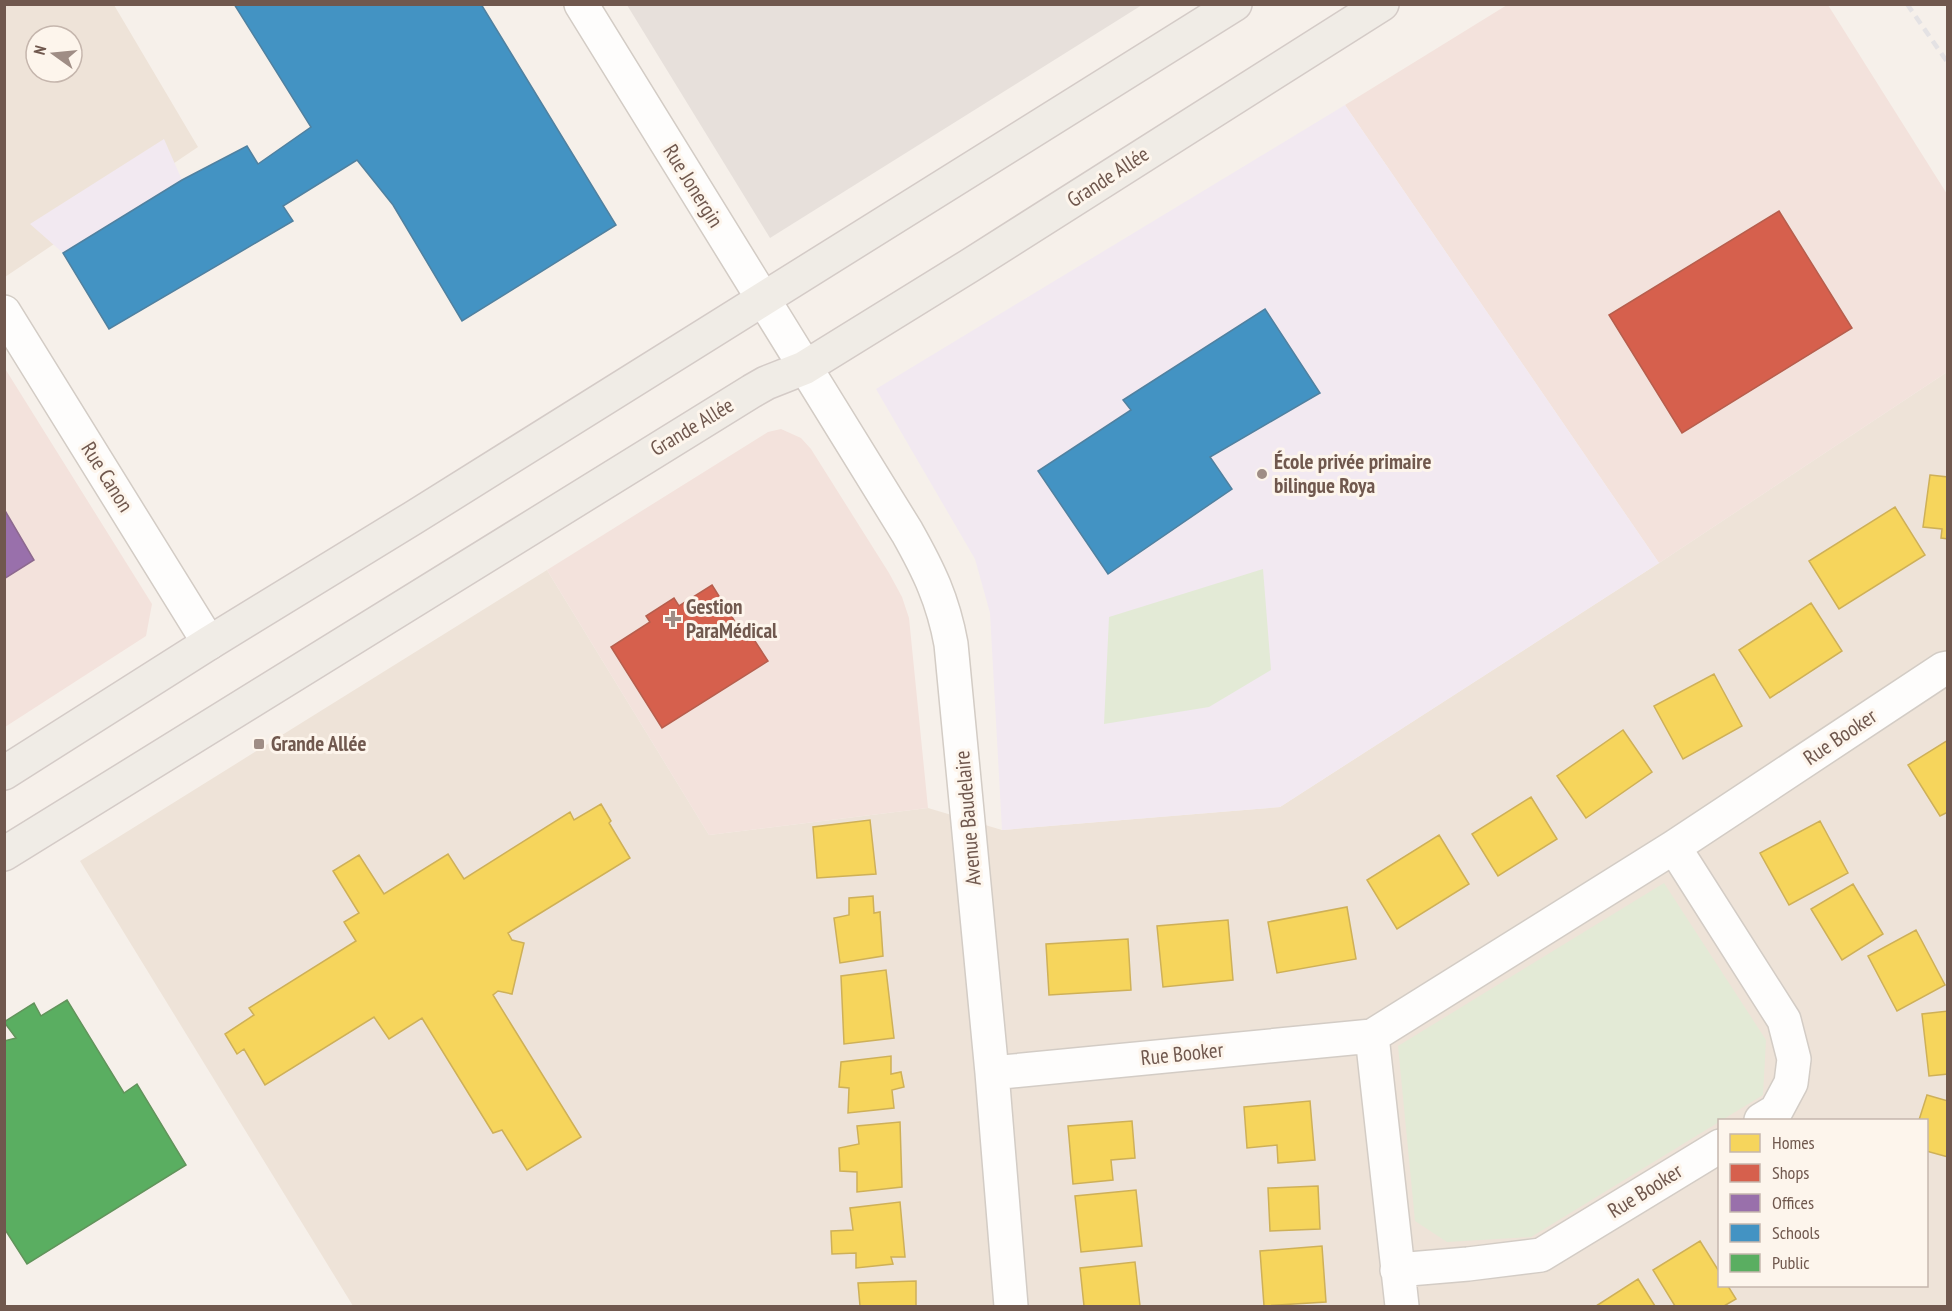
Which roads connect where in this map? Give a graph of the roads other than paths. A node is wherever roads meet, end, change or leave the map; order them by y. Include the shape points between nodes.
1 (581, 4) edge
2 (1235, 4) edge
3 (1382, 4) edge
4 (763, 298) junction
5 (4, 312) edge
6 (804, 368) junction
7 (209, 643) junction
8 (1947, 668) edge
9 (4, 772) edge
10 (1674, 847) junction
11 (4, 854) edge
12 (1372, 1036) junction
13 (992, 1072) junction
14 (1763, 1119) edge
15 (1718, 1147) edge
16 (1397, 1270) junction
17 (1011, 1306) edge
18 (1402, 1306) edge

1 - 4 street, Rue Jonergin
2 - 4 main road
3 - 6 main road, Grande Allée
4 - 6 street, Rue Jonergin
4 - 7 main road
5 - 7 street, Rue Canon
6 - 11 main road, Grande Allée via 752,391
6 - 13 street, Avenue Baudelaire via 926,564 948,624
7 - 9 main road
8 - 10 street, Rue Booker
10 - 12 street, Rue Booker
10 - 14 street via 1784,1020 1794,1059 1791,1083 1776,1111
12 - 13 street, Rue Booker
12 - 16 street
13 - 17 street, Avenue Baudelaire
15 - 16 street, Rue Booker via 1541,1256
16 - 18 street

